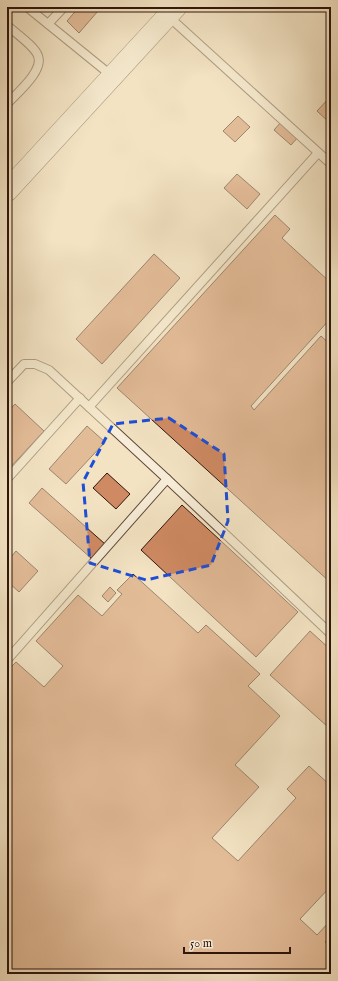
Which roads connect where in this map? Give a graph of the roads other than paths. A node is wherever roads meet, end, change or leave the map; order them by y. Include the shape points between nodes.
1 (27, 7) edge
2 (64, 7) edge
3 (172, 11) edge
4 (48, 24) junction
5 (7, 25) edge
6 (112, 76) junction
7 (7, 104) edge
8 (318, 153) junction
9 (331, 164) edge
10 (11, 183) edge
11 (7, 382) edge
12 (80, 398) junction
13 (89, 407) junction
14 (7, 479) edge
15 (167, 479) junction
16 (331, 634) edge
17 (7, 660) edge

1 - 4 lane
2 - 4 lane
3 - 6 street
3 - 8 lane
4 - 6 lane
5 - 7 lane via 32,47 38,56 39,65 36,72
6 - 10 street
8 - 9 lane
8 - 13 lane
11 - 12 lane via 24,364 35,364 49,370
12 - 13 lane
12 - 14 lane
13 - 15 lane
15 - 16 lane
15 - 17 lane

